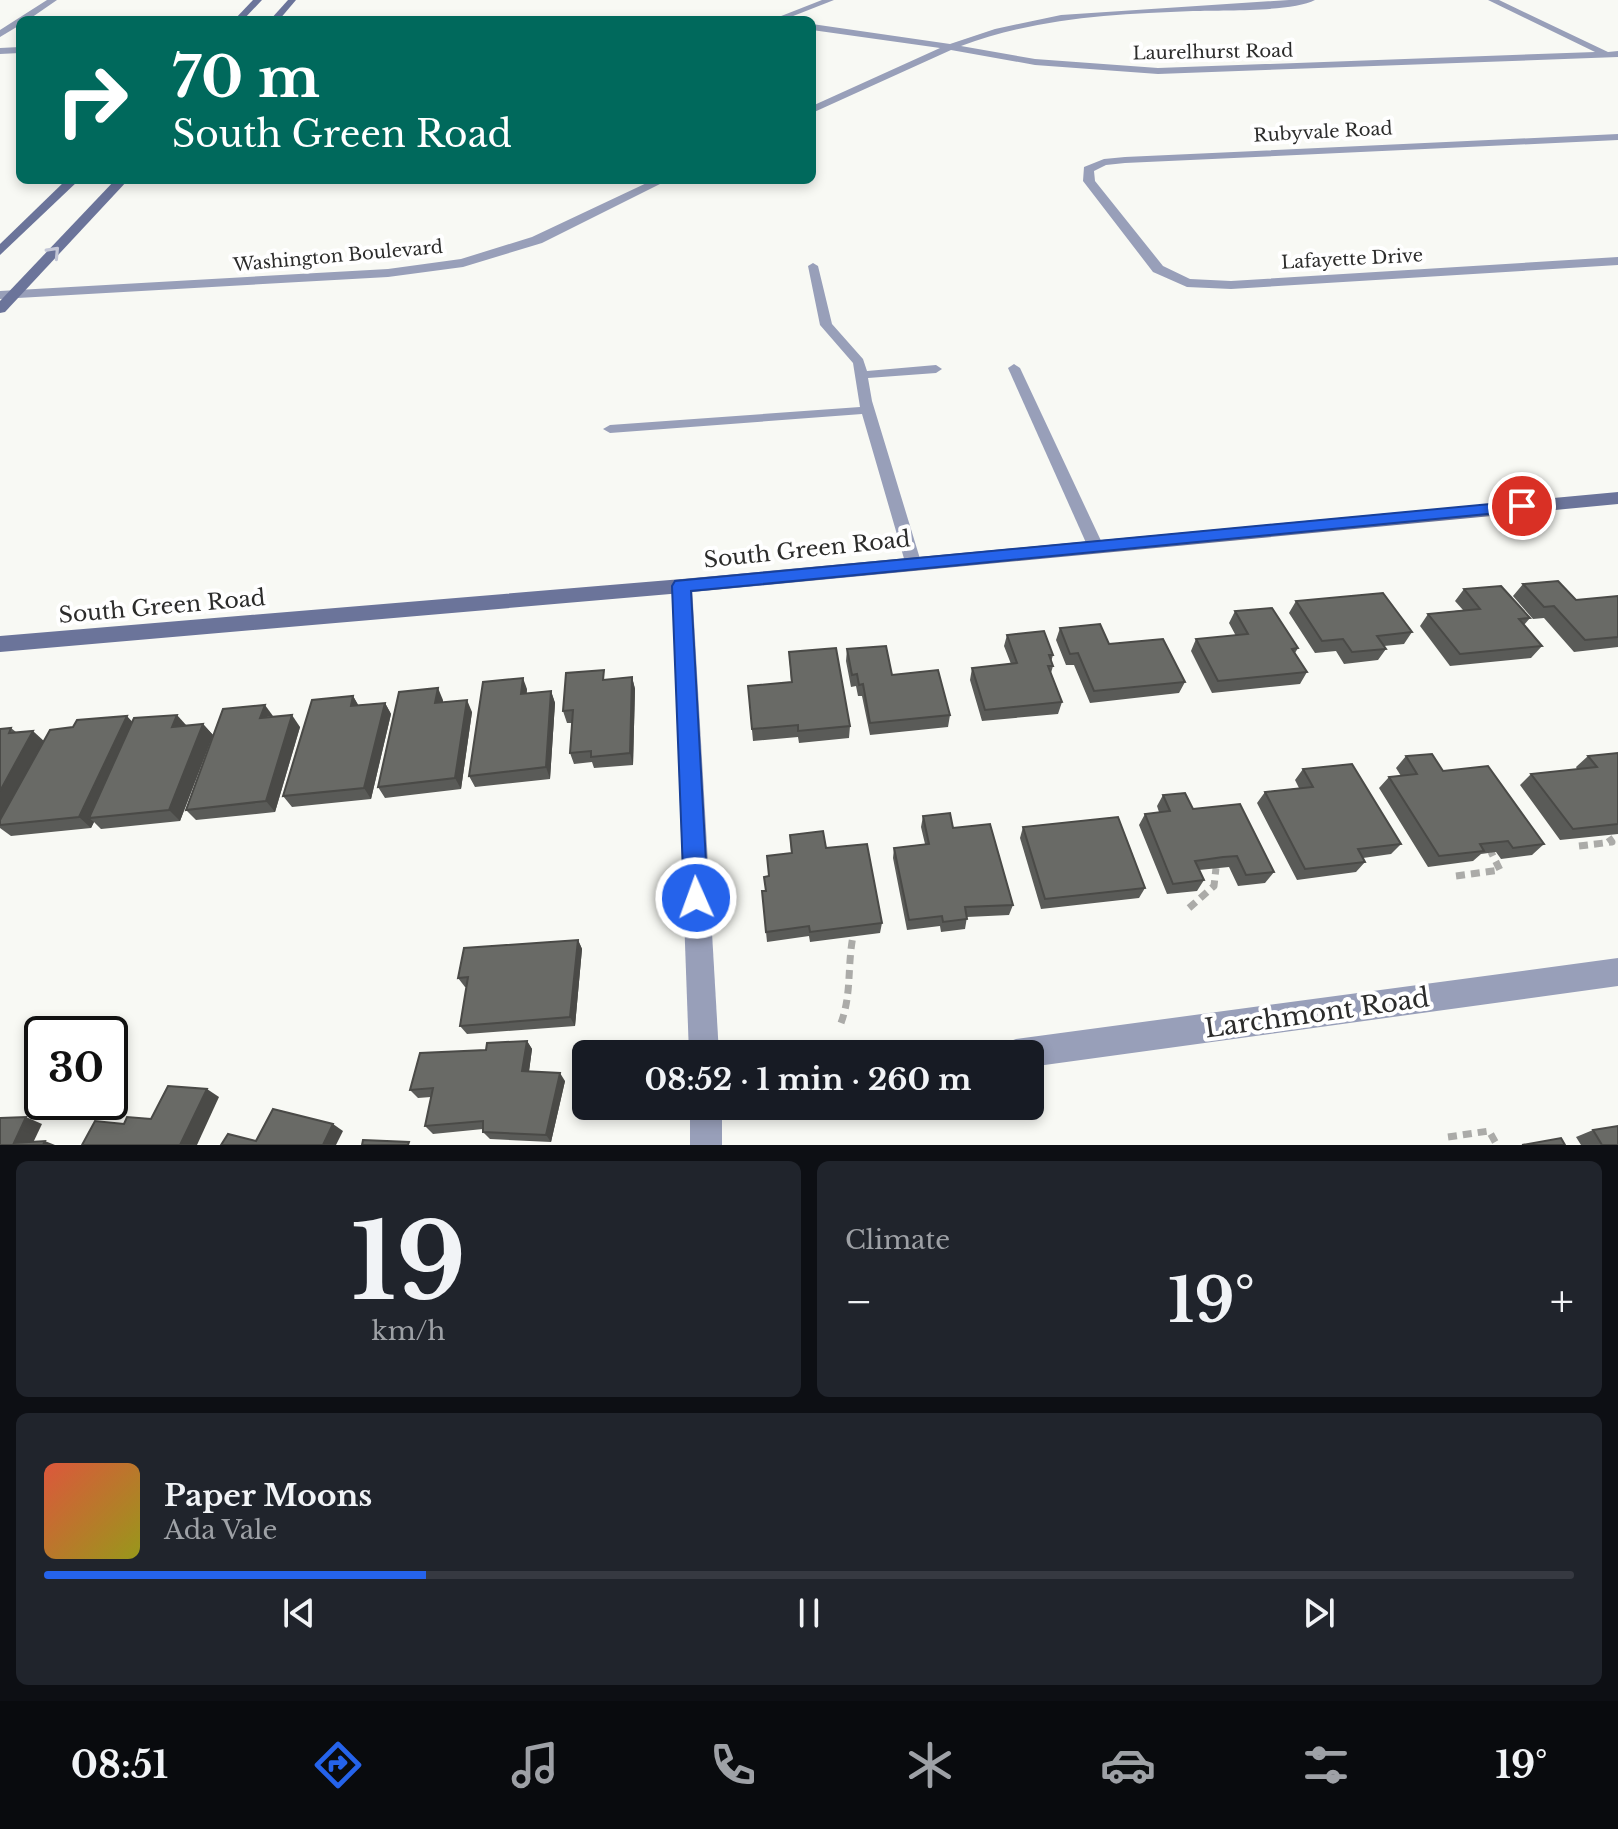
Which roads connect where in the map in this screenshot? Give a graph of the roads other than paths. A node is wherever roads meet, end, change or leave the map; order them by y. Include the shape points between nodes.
1 (53, 0) edge
2 (258, 0) edge
3 (292, 0) edge
4 (830, 0) edge
5 (1311, 0) edge
6 (1492, 0) edge
7 (29, 16) edge
8 (242, 16) edge
9 (278, 16) edge
10 (786, 16) edge
11 (816, 28) edge
12 (951, 47) junction
13 (1615, 56) edge
14 (816, 108) edge
15 (1618, 137) edge
16 (69, 184) edge
17 (118, 184) edge
18 (654, 184) edge
19 (1117, 216) joint
20 (0, 251) edge
21 (1618, 261) edge
22 (813, 266) dead end
23 (7, 295) edge
24 (0, 309) edge
25 (1014, 368) dead end
26 (936, 369) dead end
27 (861, 375) junction
28 (868, 410) junction
29 (610, 429) dead end
30 (1618, 498) edge
31 (1095, 545) junction
32 (913, 562) junction
33 (682, 586) junction
34 (0, 644) edge
35 (1618, 972) edge
36 (703, 1040) edge
37 (1044, 1050) edge
38 (706, 1120) edge
39 (706, 1145) edge

1 - 7 street
2 - 8 main road
3 - 9 main road
4 - 10 street
5 - 12 street via 1067,17
6 - 13 street
11 - 12 street, Laurelhurst Road
12 - 13 street, Laurelhurst Road via 1035,62 1158,71
12 - 14 street
15 - 19 street, Rubyvale Road via 1104,162 1088,169 1089,181
16 - 20 main road
23 -> 17 main road
18 - 23 street, Washington Boulevard via 537,240 463,263 388,273
19 - 21 street, Lafayette Drive via 1158,269 1187,283 1231,285
22 - 27 lane via 826,325 859,362
23 - 24 main road
25 - 31 lane
26 - 27 lane
27 - 28 lane
28 - 29 lane
28 - 32 lane
30 - 31 main road, South Green Road
31 - 32 main road, South Green Road
32 - 33 main road, South Green Road
33 - 34 main road, South Green Road
33 - 36 street
35 - 37 street, Larchmont Road
38 - 39 street

